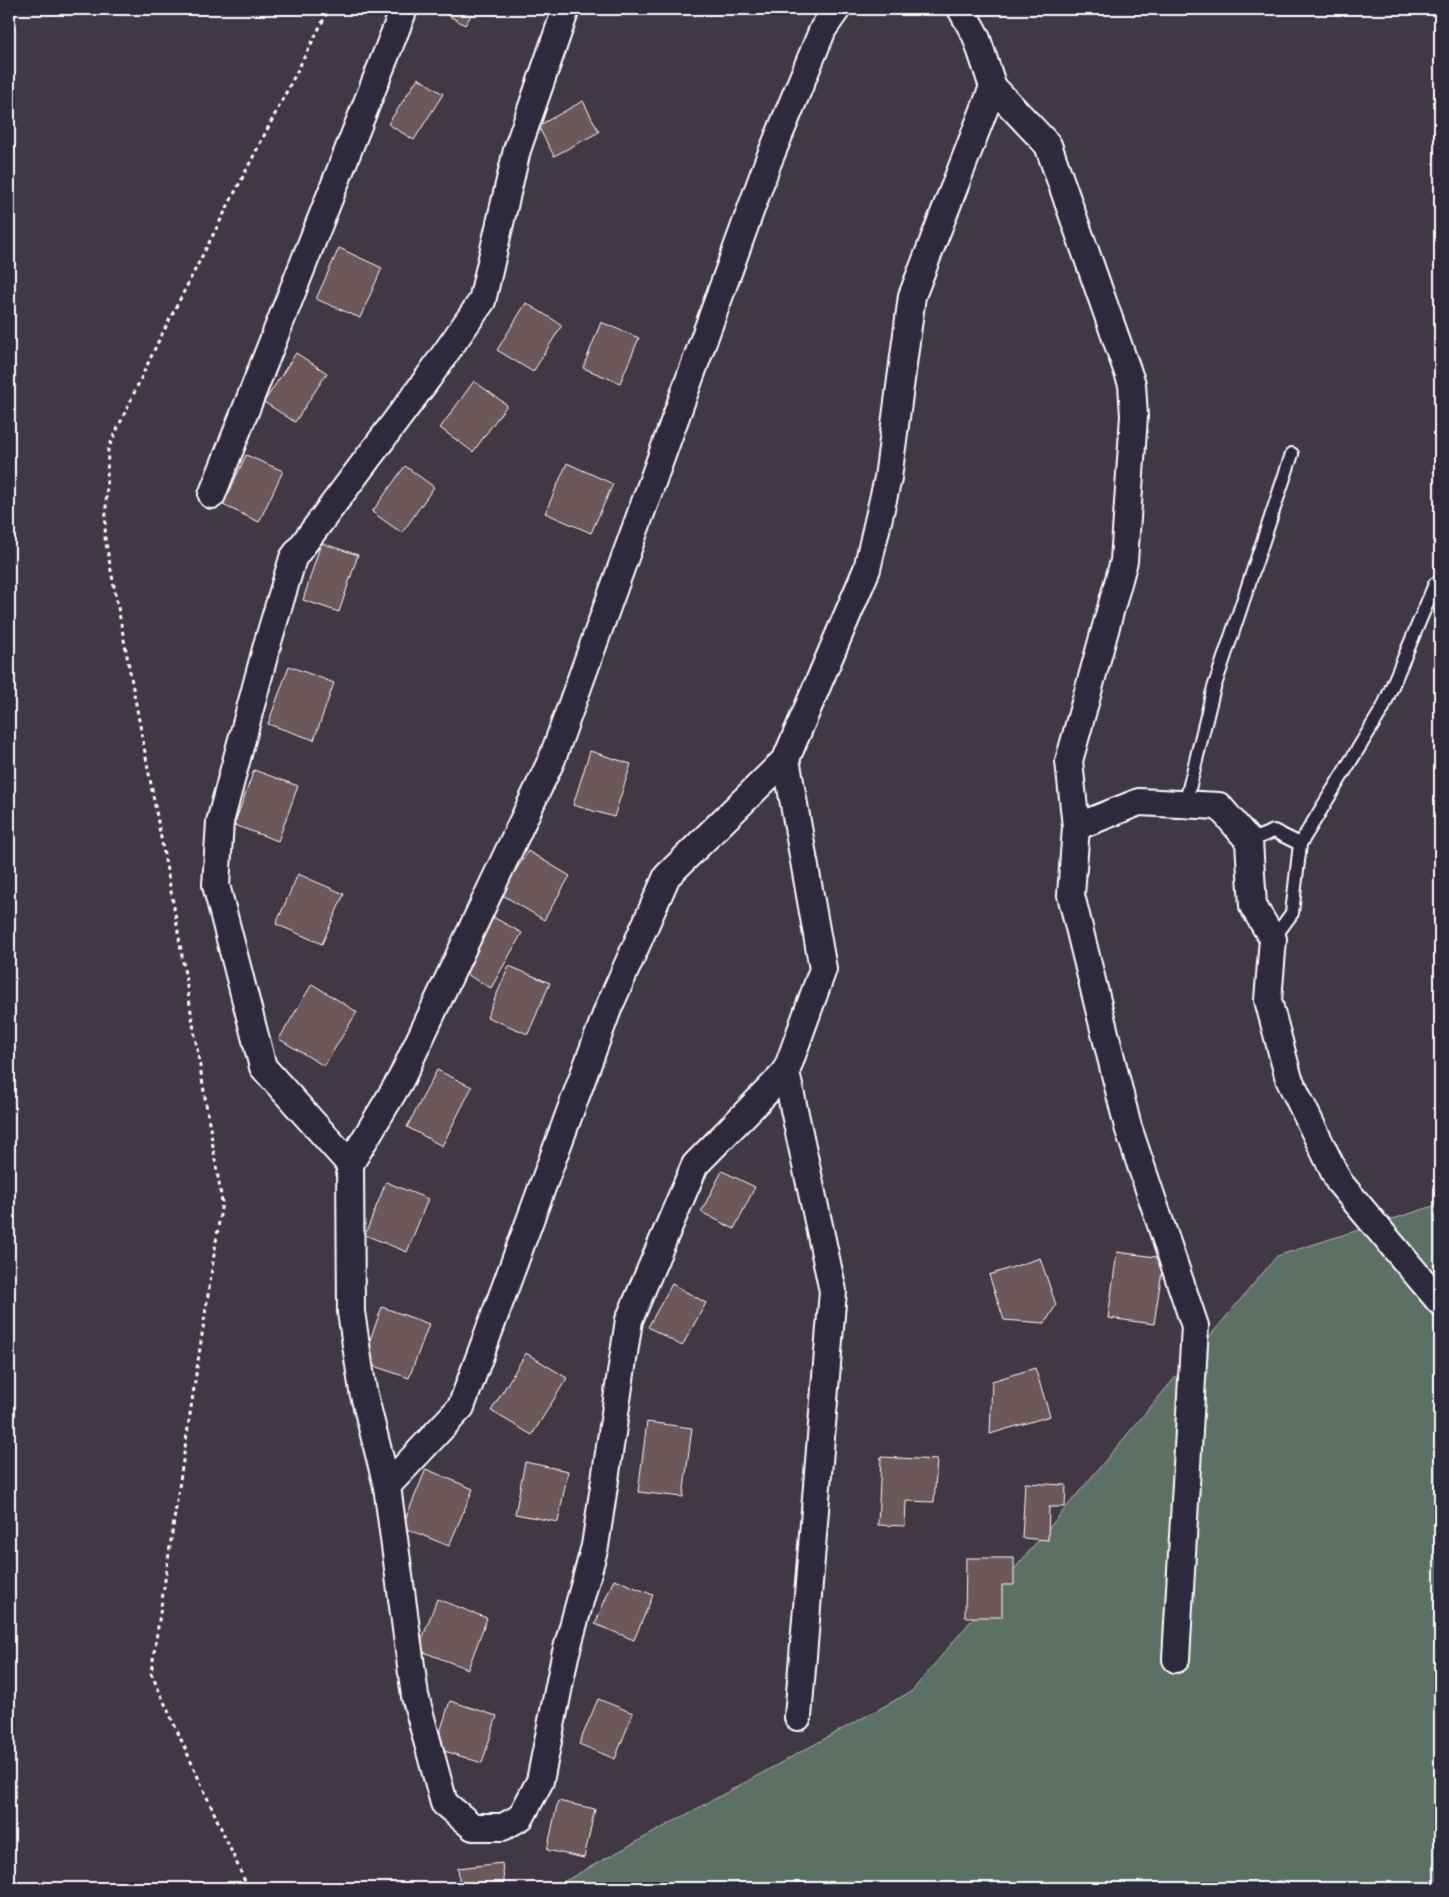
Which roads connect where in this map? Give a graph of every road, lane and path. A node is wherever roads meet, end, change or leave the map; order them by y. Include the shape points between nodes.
1 (329, 9) edge
2 (404, 9) edge
3 (566, 9) edge
4 (837, 9) edge
5 (961, 9) edge
6 (993, 87) junction
7 (1292, 454) dead end
8 (212, 495) dead end
9 (1440, 582) edge
10 (786, 759) junction
11 (1185, 805) junction
12 (1076, 827) junction
13 (1249, 841) junction
14 (1300, 844) junction
15 (1273, 939) junction
16 (786, 1072) junction
17 (350, 1164) junction
18 (1440, 1302) edge
19 (387, 1486) junction
20 (1176, 1659) dead end
21 (798, 1717) dead end
22 (248, 1888) edge

1 - 22 path via 157,344 108,449 105,538 175,913 222,1202 151,1673
2 - 8 street
3 - 17 street via 517,150 482,300 428,378 293,558 220,822 216,885 263,1067
4 - 17 street via 823,30 768,162 552,759 401,1079
5 - 6 street via 976,36
6 - 10 street via 912,296 888,478 867,569
6 - 12 street via 1048,146 1132,384 1134,416 1124,561 1069,761
7 - 11 lane via 1213,691
9 - 14 lane via 1435,584 1383,708
10 - 16 street via 824,969
10 - 19 street via 667,876 608,1009 461,1406
11 - 12 street via 1138,802
11 - 13 street via 1219,806
12 - 20 street via 1071,895 1128,1127 1194,1326
13 - 14 lane via 1274,831
13 - 15 street via 1253,906
14 - 15 lane via 1292,913
15 - 18 street via 1268,1000 1290,1079 1339,1182
16 - 19 street via 695,1165 630,1320 595,1546 565,1656 540,1781 521,1817 503,1827 473,1827 444,1803 415,1696
16 - 21 street via 833,1291
17 - 19 street via 351,1312 363,1391

